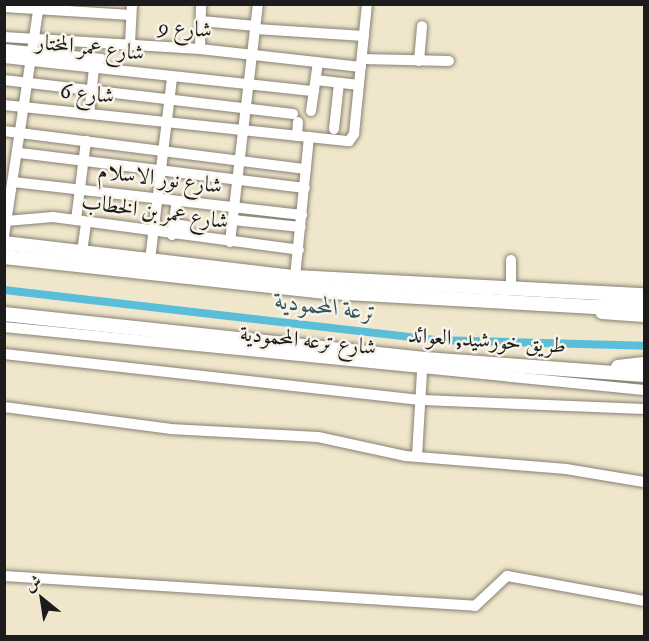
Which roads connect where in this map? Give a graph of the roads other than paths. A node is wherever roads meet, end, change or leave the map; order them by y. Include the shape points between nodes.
1 (201, 4) edge
2 (258, 4) edge
3 (367, 4) edge
4 (4, 7) edge
5 (38, 7) edge
6 (131, 10) edge
7 (201, 21) junction
8 (422, 26) dead end
9 (256, 28) junction
10 (364, 36) junction
11 (4, 37) edge
12 (35, 40) junction
13 (130, 44) junction
14 (4, 49) edge
15 (200, 49) junction
16 (253, 55) junction
17 (33, 57) junction
18 (4, 58) edge
19 (101, 58) dead end
20 (419, 61) junction
21 (318, 62) junction
22 (449, 62) dead end
23 (361, 63) junction
24 (94, 68) junction
25 (172, 77) junction
26 (4, 80) edge
27 (30, 82) junction
28 (339, 83) junction
29 (250, 85) junction
30 (359, 85) junction
31 (315, 86) junction
32 (92, 89) junction
33 (169, 98) junction
34 (4, 105) edge
35 (27, 107) junction
36 (248, 108) junction
37 (311, 111) dead end
38 (89, 114) junction
39 (166, 122) junction
40 (334, 129) dead end
41 (245, 130) junction
42 (4, 131) edge
43 (23, 133) junction
44 (297, 136) junction
45 (309, 137) junction
46 (86, 141) junction
47 (163, 151) junction
48 (20, 153) junction
49 (84, 160) junction
50 (241, 161) junction
51 (10, 168) edge
52 (306, 169) junction
53 (161, 170) junction
54 (238, 180) junction
55 (13, 182) junction
56 (305, 188) junction
57 (80, 190) junction
58 (158, 198) junction
59 (177, 201) junction
60 (234, 207) junction
61 (302, 215) junction
62 (233, 220) junction
63 (6, 221) junction
64 (81, 221) junction
65 (187, 226) dead end
66 (301, 227) junction
67 (173, 230) junction
68 (153, 232) junction
69 (4, 236) edge
70 (230, 242) junction
71 (4, 243) edge
72 (299, 250) junction
73 (82, 252) junction
74 (4, 257) edge
75 (150, 260) junction
76 (511, 260) dead end
77 (295, 277) junction
78 (511, 289) junction
79 (645, 295) edge
80 (645, 305) edge
81 (595, 307) junction
82 (4, 314) edge
83 (645, 315) edge
84 (4, 327) edge
85 (4, 354) edge
86 (645, 364) edge
87 (607, 370) junction
88 (422, 372) junction
89 (645, 375) edge
90 (645, 390) edge
91 (420, 399) junction
92 (4, 407) edge
93 (645, 409) edge
94 (417, 456) junction
95 (645, 482) edge
96 (4, 576) edge
97 (645, 601) edge

1 - 7 street
2 - 9 street
3 - 10 street
4 - 5 street
5 - 6 street
5 - 12 street
6 - 13 street
7 - 9 street
7 - 15 street
8 - 20 street
9 - 10 street
9 - 16 street
10 - 23 street
11 - 12 street, شارع 9
12 - 13 street, شارع 9
12 - 17 street
13 - 15 street, شارع 9
14 - 17 street
15 - 16 street, شارع 9
16 - 21 street, شارع 9
16 - 29 street
17 - 18 street, شارع عمر المختار
17 - 19 street
17 - 24 street, شارع عمر المختار
17 - 27 street
20 - 22 street, شارع 9
20 - 23 street, شارع 9
21 - 23 street, شارع 9
21 - 31 street
23 - 30 street
24 - 25 street, شارع عمر المختار
24 - 32 street
25 - 29 street, شارع عمر المختار
25 - 33 street
26 - 27 street
27 - 32 street
27 - 35 street
28 - 30 street, شارع عمر المختار
28 - 31 street, شارع عمر المختار
28 - 40 street
29 - 31 street, شارع عمر المختار
29 - 36 street
30 - 45 street, شارع 6 via 351,140
31 - 37 street
32 - 33 street
32 - 38 street
33 - 36 street
33 - 39 street
34 - 35 street, شارع 6
35 - 38 street, شارع 6
35 - 43 street
36 - 41 street
36 - 44 street via 296,118
38 - 39 street, شارع 6
39 - 41 street, شارع 6
39 - 47 street
41 - 44 street, شارع 6
41 - 50 street
42 - 43 street
43 - 46 street
43 - 48 street
44 - 45 street, شارع 6
45 - 52 street
46 - 47 street
46 - 49 street
47 - 50 street
47 - 53 street
48 - 49 street
48 - 51 street
49 - 53 street
49 - 57 street
50 - 52 street
50 - 54 street
51 - 55 street
52 - 56 street
53 - 54 street
53 - 58 street
54 - 56 street
54 - 60 street
55 - 57 street, شارع نور الاسلام
55 - 63 street
56 - 61 street
57 - 58 street, شارع نور الاسلام
57 - 64 street
58 - 59 street, شارع نور الاسلام
58 - 68 street
59 - 60 street, شارع نور الاسلام
59 - 67 street
60 - 61 street, شارع نور الاسلام
60 - 62 street
61 - 66 street
62 - 66 street
62 - 70 street
63 - 64 street, شارع عمر بن الخطاب via 29,214 53,213
63 - 69 street
64 - 68 street, شارع عمر بن الخطاب
64 - 73 street
65 - 67 street
66 - 72 street
67 - 68 street, شارع عمر بن الخطاب
67 - 70 street, شارع عمر بن الخطاب
68 - 75 street
70 - 72 street, شارع عمر بن الخطاب
71 - 73 main road
72 - 77 street
73 - 75 main road
74 - 81 main road, طريق خورشيد, العوائد via 328,292
75 - 77 main road
76 - 78 street
77 - 78 main road
78 - 79 main road
80 - 81 main road, طريق خورشيد, العوائد
81 - 83 main road via 612,315
82 - 87 main road, طريق خورشيد, العوائد via 425,359
84 - 88 street, شارع ترعه المحمودية
85 - 91 street
86 - 87 main road
87 - 89 main road, طريق خورشيد, العوائد
88 - 90 street, شارع ترعه المحمودية
88 - 91 street
91 - 93 street
91 - 94 street
92 - 94 street via 170,429 318,437
94 - 95 street
96 - 97 street via 475,606 507,576

